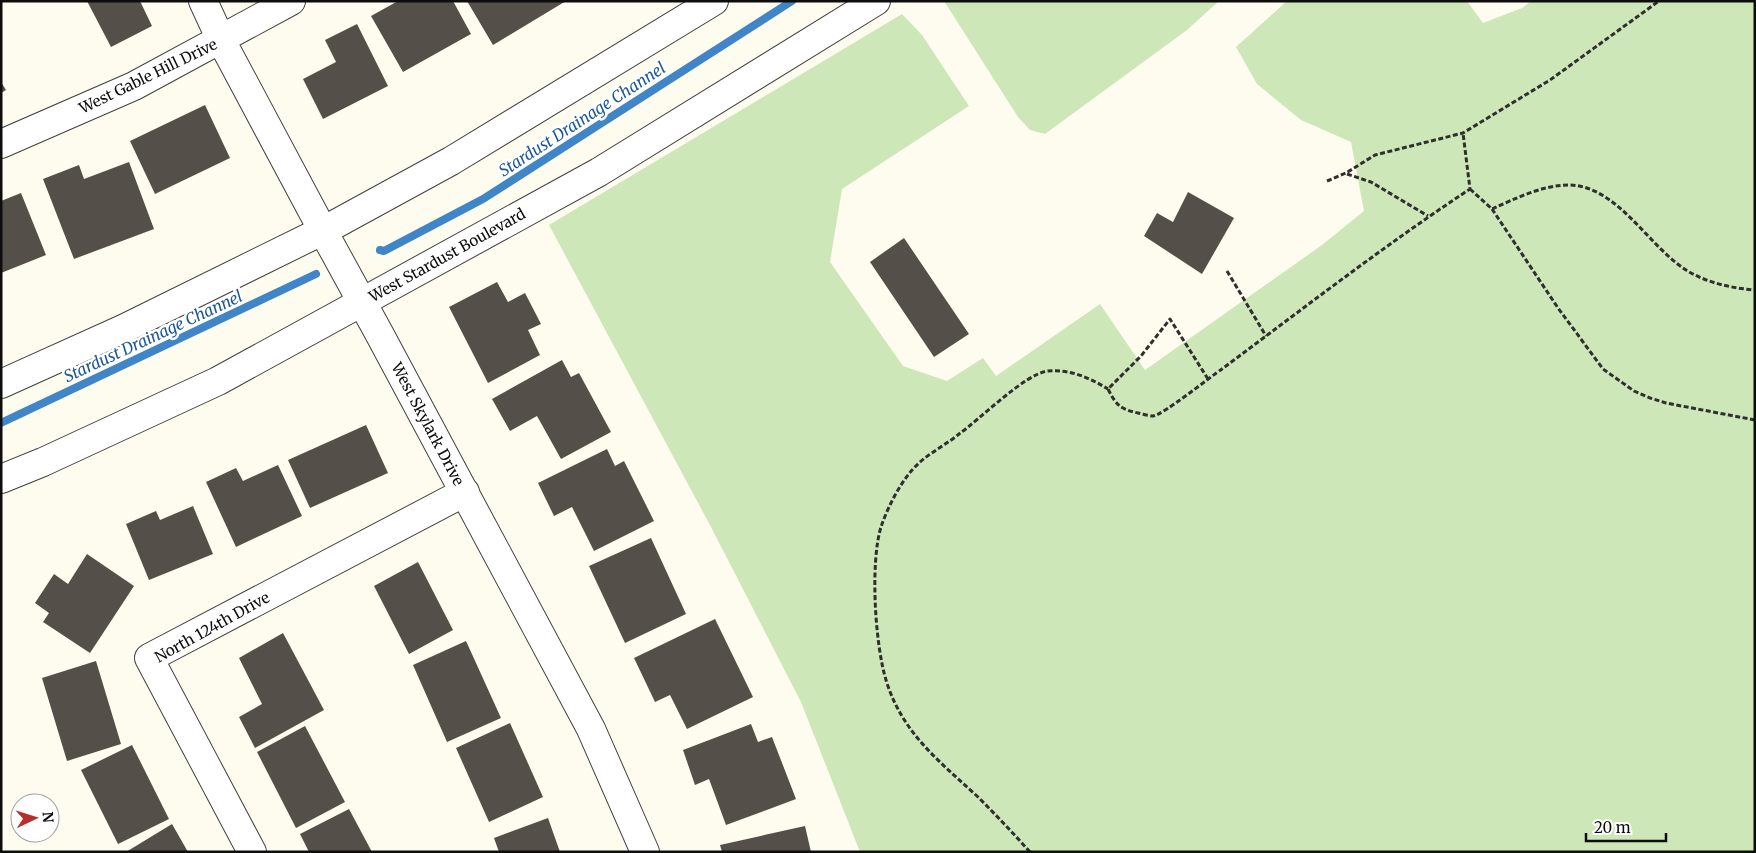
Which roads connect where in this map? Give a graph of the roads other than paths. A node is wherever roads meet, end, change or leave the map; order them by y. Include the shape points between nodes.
1 (202, 1) edge
2 (292, 1) edge
3 (714, 1) edge
4 (876, 1) edge
5 (221, 40) junction
6 (1, 144) edge
7 (323, 231) junction
8 (363, 302) junction
9 (1, 384) edge
10 (1, 479) edge
11 (464, 492) junction
12 (252, 852) edge
13 (645, 852) edge

1 - 5 street, West Skylark Drive
2 - 5 street, West Gable Hill Drive
3 - 7 street via 451,161
4 - 8 street, West Stardust Boulevard via 599,172
5 - 6 street, West Gable Hill Drive via 134,86
5 - 7 street, West Skylark Drive
7 - 8 street, West Skylark Drive
7 - 9 street via 123,329
8 - 10 street, West Stardust Boulevard via 218,381
8 - 11 street, West Skylark Drive
11 - 12 street, North 124th Drive via 149,658
11 - 13 street, West Skylark Drive via 591,729

